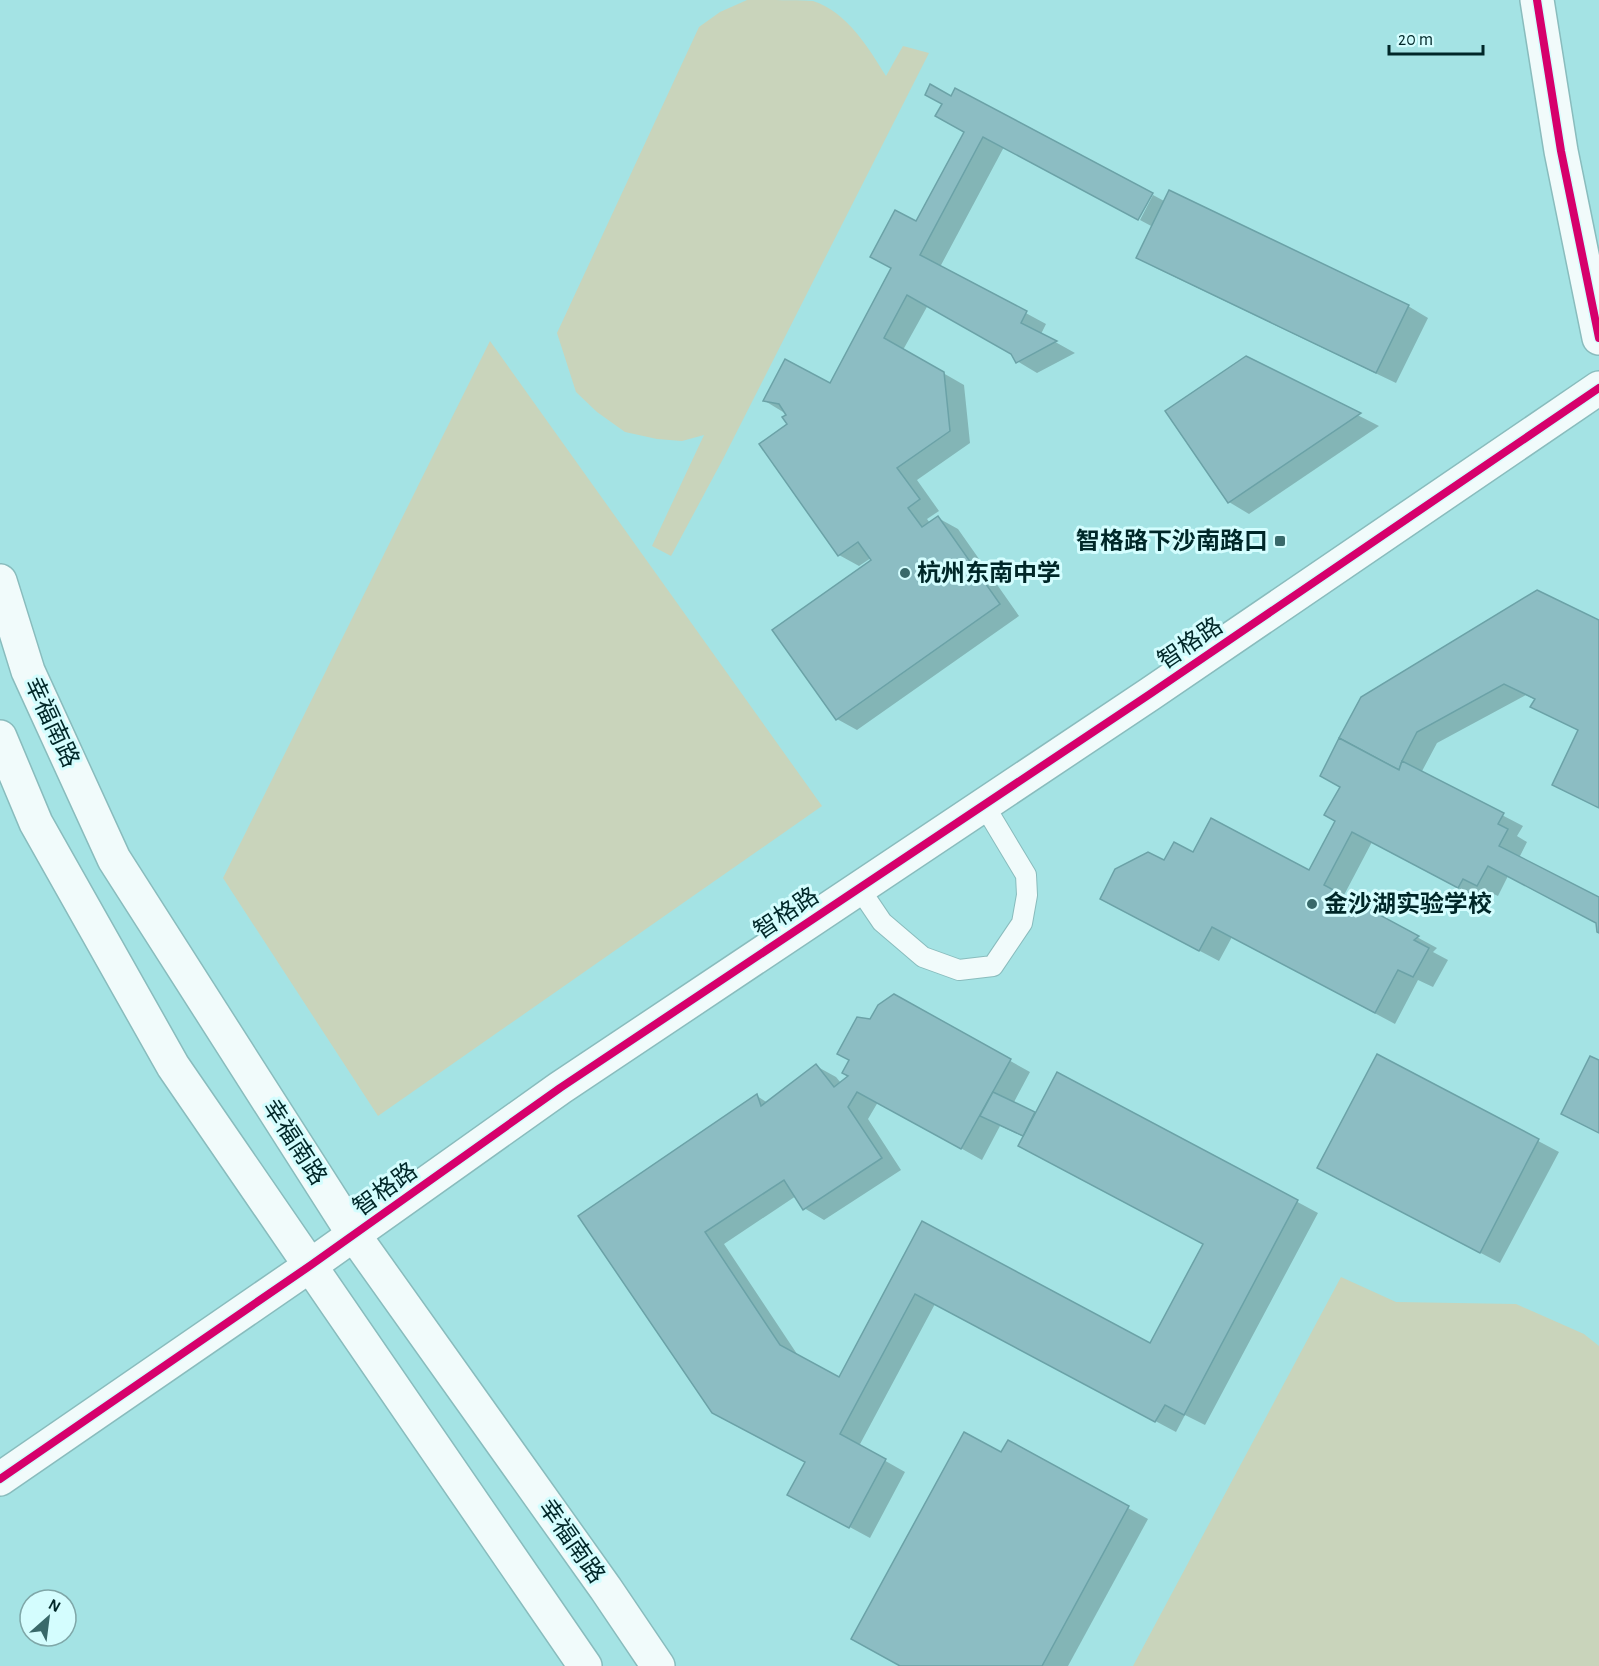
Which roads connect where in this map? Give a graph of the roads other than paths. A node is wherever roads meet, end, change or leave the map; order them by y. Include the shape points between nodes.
1 (1537, 0) edge
2 (1599, 338) edge
3 (1599, 388) edge
4 (0, 580) edge
5 (0, 737) edge
6 (984, 805) junction
7 (859, 888) junction
8 (354, 1235) junction
9 (311, 1266) junction
10 (0, 1479) edge
11 (585, 1666) edge
12 (658, 1666) edge

1 - 2 main road via 1561,151
3 - 6 main road, 智格路
4 - 8 main road, 幸福南路 via 28,671 114,859
5 - 9 main road via 36,823 174,1066
6 - 7 main road, 智格路
6 - 7 lane via 1026,875 1022,923 993,966 959,970 923,957 882,922
7 - 8 main road, 智格路 via 560,1088
8 - 9 main road, 智格路
8 - 12 main road, 幸福南路
9 - 10 main road, 智格路
9 - 11 main road

